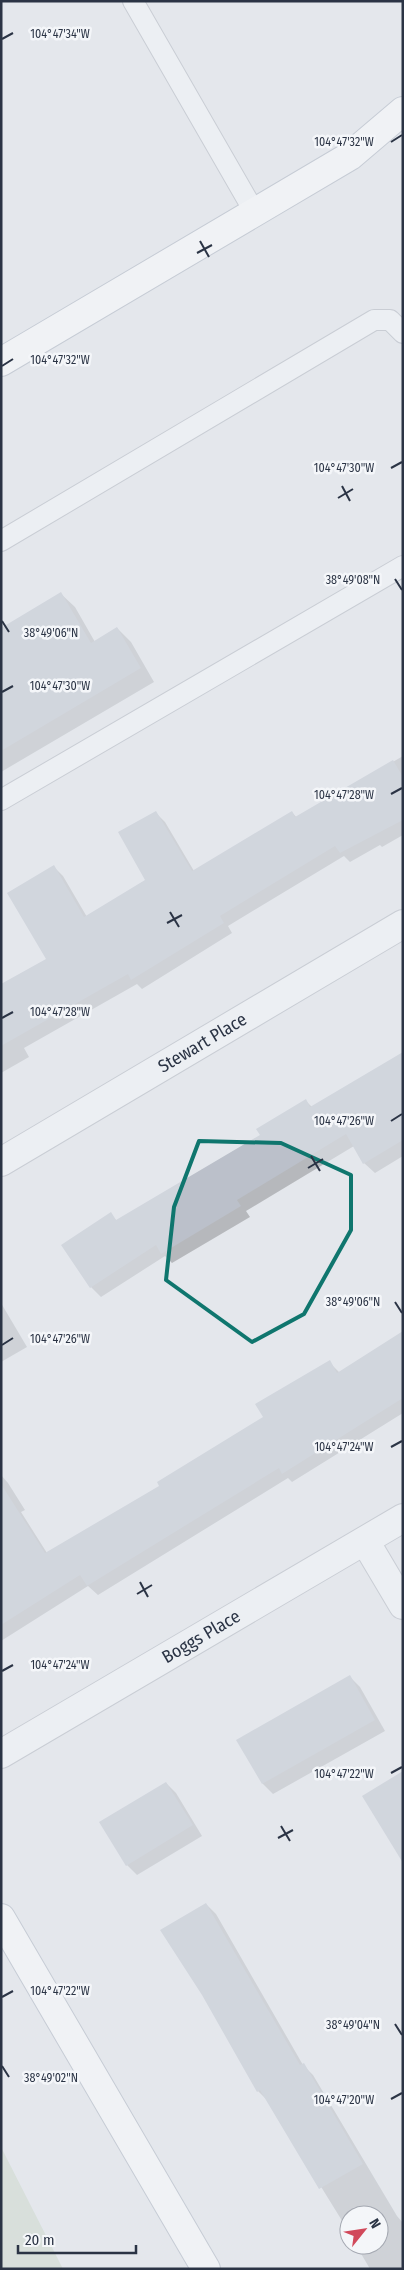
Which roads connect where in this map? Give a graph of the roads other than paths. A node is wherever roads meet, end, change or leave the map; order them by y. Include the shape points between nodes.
1 (133, 1) edge
2 (403, 111) edge
3 (255, 212) junction
4 (403, 333) edge
5 (1, 362) edge
6 (1, 541) edge
7 (403, 566) edge
8 (1, 800) edge
9 (403, 924) edge
10 (1, 1162) edge
11 (403, 1518) edge
12 (365, 1540) junction
13 (403, 1605) edge
14 (1, 1754) edge
15 (1, 1918) edge
16 (206, 2269) edge

1 - 3 lane
2 - 3 main road via 350,156
3 - 5 main road
4 - 6 lane via 390,320 374,320
7 - 8 lane
9 - 10 street, Stewart Place
11 - 12 street, Boggs Place
12 - 13 street
12 - 14 street, Boggs Place
15 - 16 main road

